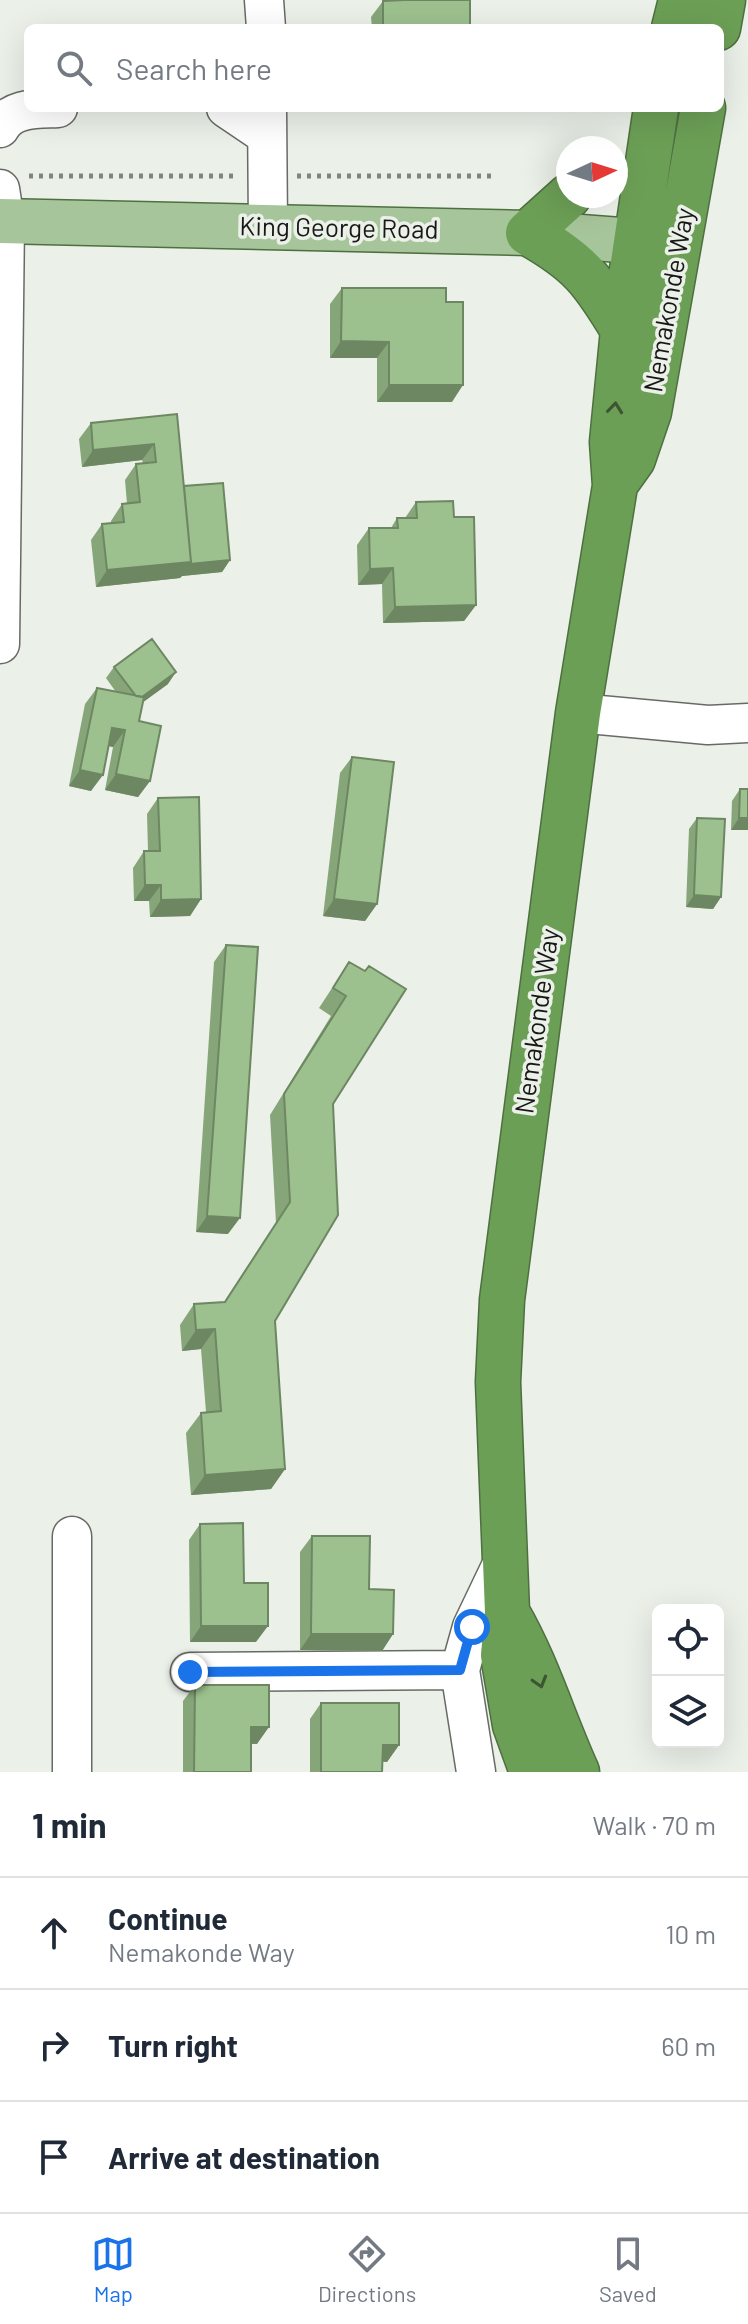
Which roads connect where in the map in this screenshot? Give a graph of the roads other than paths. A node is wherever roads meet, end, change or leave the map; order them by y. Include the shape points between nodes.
1 (264, 0) edge
2 (681, 0) edge
3 (723, 0) edge
4 (266, 24) edge
5 (675, 24) edge
6 (719, 24) edge
7 (24, 111) edge
8 (238, 112) edge
9 (646, 112) edge
10 (655, 112) edge
11 (702, 112) edge
12 (267, 122) edge
13 (0, 128) edge
14 (628, 136) edge
15 (556, 208) edge
16 (2, 210) edge
17 (268, 227) junction
18 (528, 233) junction
19 (634, 242) junction
20 (678, 244) junction
21 (623, 330) junction
22 (615, 486) junction
23 (0, 630) edge
24 (0, 644) edge
25 (578, 713) junction
26 (748, 723) edge
27 (72, 1536) dead end
28 (504, 1560) junction
29 (507, 1612) junction
30 (460, 1670) junction
31 (190, 1672) dead end
32 (72, 1772) edge
33 (476, 1772) edge
34 (532, 1772) edge
35 (577, 1772) edge

1 - 4 street
2 - 5 highway
3 - 6 highway
7 - 13 street via 10,115
8 - 12 street
9 - 14 highway
10 - 19 highway, Nemakonde Way
11 - 20 highway, Nemakonde Way
12 - 17 street
15 - 18 highway
16 - 17 main road, King George Road
16 - 23 street
17 - 18 main road, King George Road
18 - 19 main road, King George Road
18 - 21 highway via 568,255
19 - 20 main road, King George Road
19 - 21 highway, Nemakonde Way
20 - 22 highway, Nemakonde Way via 649,412 633,459
22 -> 21 highway, Nemakonde Way via 612,442
22 - 25 highway, Nemakonde Way
23 - 24 street
25 - 26 street via 708,725
25 - 28 highway, Nemakonde Way via 502,1300 498,1382
27 - 32 street
28 - 29 highway, Nemakonde Way
28 - 30 street, Nemakonde Way via 472,1627
29 - 34 highway, Nemakonde Way via 506,1676 515,1725
29 -> 35 highway, Nemakonde Way via 536,1666
30 - 31 street
30 - 33 street, Nemakonde Way

